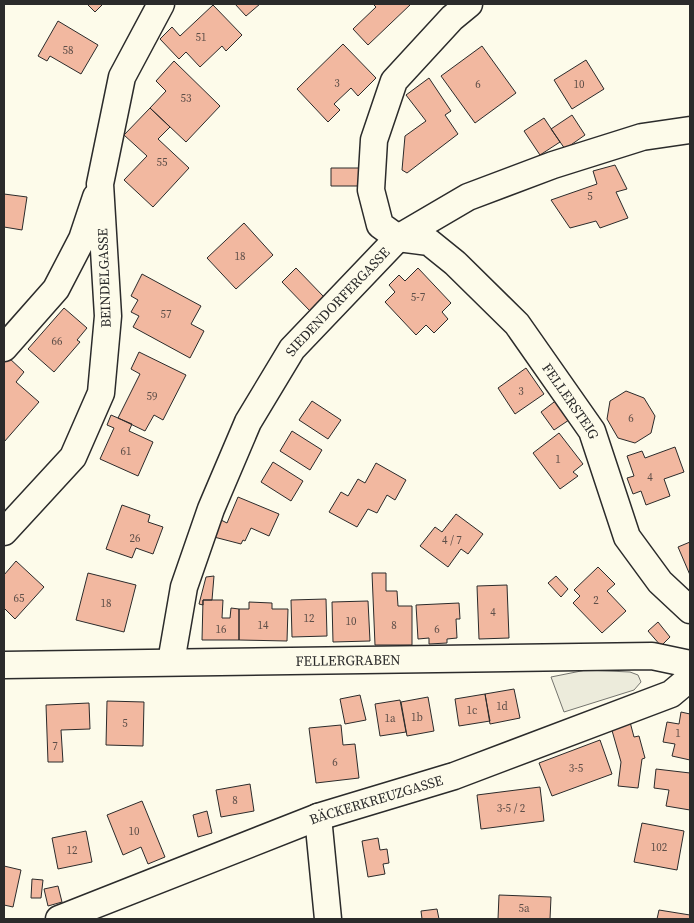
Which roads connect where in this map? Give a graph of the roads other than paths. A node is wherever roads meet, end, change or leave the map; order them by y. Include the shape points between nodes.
1 (161, 4) edge
2 (469, 4) edge
3 (690, 130) edge
4 (100, 184) junction
5 (398, 238) junction
6 (4, 348) edge
7 (4, 532) edge
8 (690, 610) edge
9 (171, 662) junction
10 (690, 664) edge
11 (4, 665) edge
12 (690, 678) edge
13 (318, 817) junction
14 (59, 919) edge
15 (328, 919) edge

1 - 4 street, BEINDELGASSE via 122,77
2 - 5 street via 394,81 374,140 371,190 380,226
3 - 5 street, SIEDENDORFERGASSE via 642,137 468,197
4 - 6 street via 82,239 56,289
4 - 7 street, BEINDELGASSE via 108,316 101,393 73,457
5 - 8 street, FELLERSTEIG via 429,242 517,324 592,431 627,537 660,582
5 - 9 street, SIEDENDORFERGASSE via 292,349 248,422 184,587
9 - 10 street, FELLERGRABEN via 652,656
9 - 11 street, FELLERGRABEN
12 - 13 street, BÄCKERKREUZGASSE via 671,694 463,772
13 - 14 street, BÄCKERKREUZGASSE
13 - 15 street

